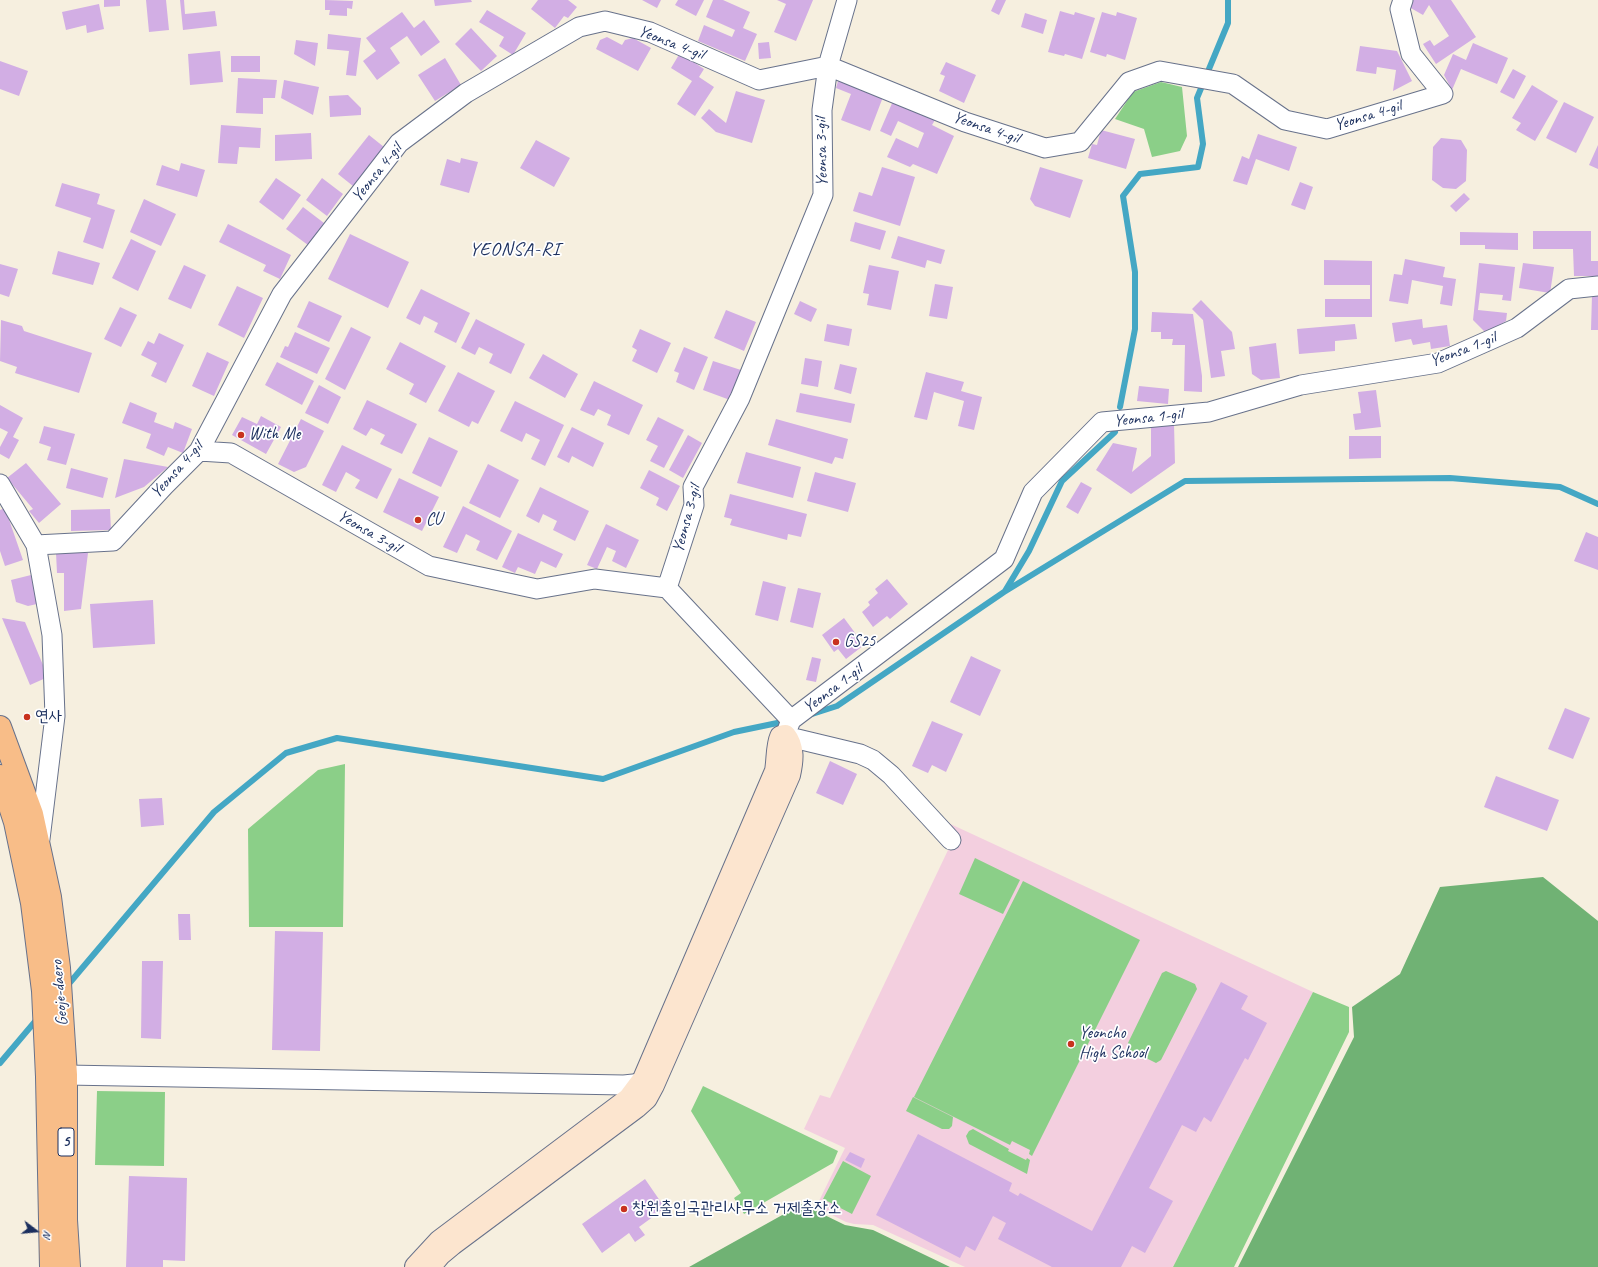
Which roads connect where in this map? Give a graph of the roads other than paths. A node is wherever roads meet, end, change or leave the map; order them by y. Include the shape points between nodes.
1 (848, 0) edge
2 (1403, 0) edge
3 (828, 66) junction
4 (1598, 286) edge
5 (199, 451) junction
6 (0, 484) edge
7 (36, 545) junction
8 (667, 588) junction
9 (0, 728) edge
10 (788, 728) junction
11 (0, 776) edge
12 (951, 840) dead end
13 (39, 847) junction
14 (54, 1022) junction
15 (66, 1075) junction
16 (648, 1083) junction
17 (51, 1267) edge
18 (69, 1267) edge
19 (416, 1267) edge
20 (429, 1267) edge

1 - 3 street, Yeonsa 3-gil
2 - 3 street, Yeonsa 4-gil via 1400,9 1411,54 1442,94 1327,129 1285,120 1233,84 1160,71 1129,82 1080,142 1045,148 965,122
3 - 5 street, Yeonsa 4-gil via 759,80 650,32 604,21 579,27 466,93 399,144 282,294
3 - 8 street, Yeonsa 3-gil via 822,110 823,195 740,398 693,487 694,505
4 - 10 street, Yeonsa 1-gil via 1569,289 1517,328 1438,363 1302,385 1209,412 1102,422 1033,492 1004,559 810,705
5 - 7 street, Yeonsa 4-gil via 113,541
5 - 8 street, Yeonsa 3-gil via 231,453 429,566 538,589 596,579
6 - 7 street
7 - 13 street via 52,635 55,716
8 - 10 street
9 - 13 main road, Geoje-daero / 5 via 32,814
10 - 12 street via 873,760 891,774
10 - 16 street via 779,741 776,770
11 - 14 main road, Geoje-daero / 5 via 15,822 32,903 43,991
13 - 14 main road, Geoje-daero / 5 via 50,897 59,968
14 - 15 main road, Geoje-daero / 5
14 - 17 main road, Geoje-daero / 5 via 48,1077
15 - 16 street via 624,1085
15 - 18 main road, Geoje-daero / 5 via 66,1220
16 - 19 street via 440,1241
16 - 20 street via 646,1098 636,1107 452,1244

